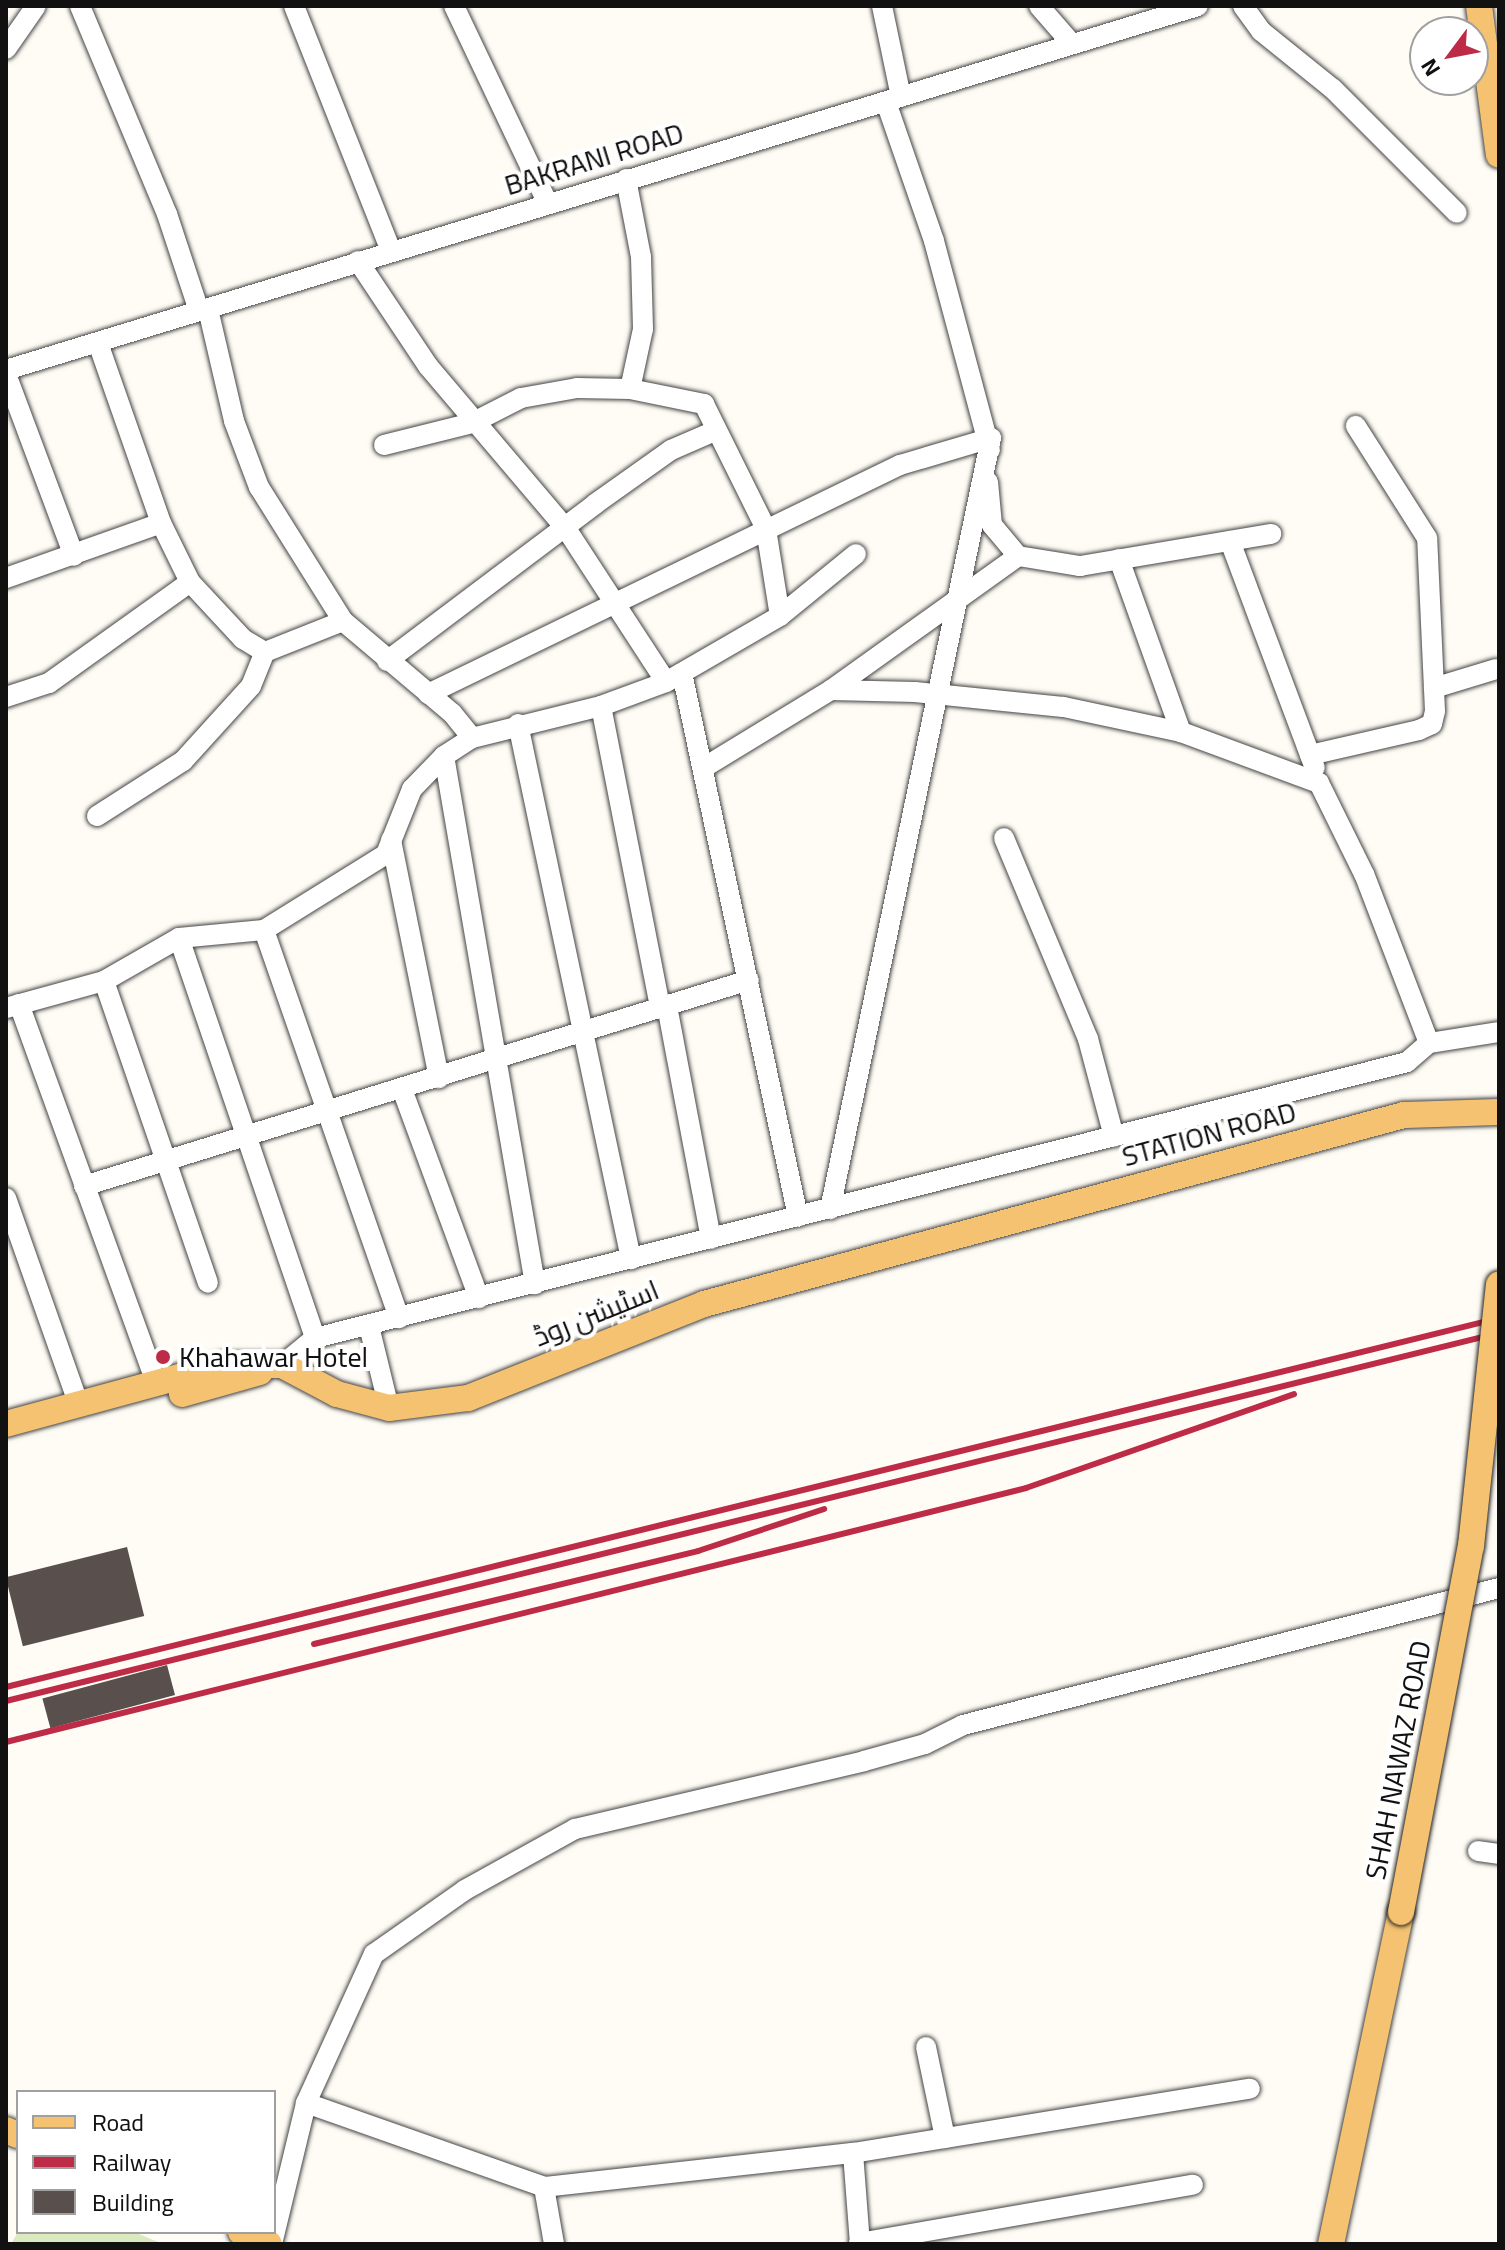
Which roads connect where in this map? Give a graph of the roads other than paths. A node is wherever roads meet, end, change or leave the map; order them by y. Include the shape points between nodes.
1 (36, 6) edge
2 (80, 6) edge
3 (294, 6) edge
4 (454, 6) edge
5 (882, 6) edge
6 (1039, 6) edge
7 (1198, 6) edge
8 (1243, 6) edge
9 (1479, 6) edge
10 (1072, 44) junction
11 (6, 49) edge
12 (894, 99) junction
13 (1499, 155) edge
14 (626, 179) junction
15 (547, 202) junction
16 (1457, 213) dead end
17 (391, 251) junction
18 (358, 261) junction
19 (204, 310) junction
20 (98, 343) junction
21 (6, 372) edge
22 (630, 389) junction
23 (472, 423) junction
24 (1356, 426) dead end
25 (715, 431) junction
26 (991, 438) junction
27 (384, 445) dead end
28 (161, 523) junction
29 (766, 529) junction
30 (567, 530) junction
31 (1271, 534) dead end
32 (1230, 541) junction
33 (856, 554) dead end
34 (74, 556) junction
35 (1018, 556) junction
36 (1119, 559) junction
37 (6, 578) edge
38 (190, 582) junction
39 (957, 600) junction
40 (614, 604) junction
41 (780, 616) junction
42 (343, 621) junction
43 (265, 652) junction
44 (387, 661) junction
45 (1496, 669) dead end
46 (674, 678) junction
47 (1434, 688) junction
48 (831, 690) junction
49 (428, 694) junction
50 (937, 694) junction
51 (6, 697) edge
52 (601, 706) junction
53 (518, 724) junction
54 (1181, 732) junction
55 (472, 738) junction
56 (1310, 755) junction
57 (444, 756) junction
58 (705, 767) junction
59 (1319, 783) junction
60 (97, 816) dead end
61 (1004, 838) dead end
62 (391, 840) junction
63 (264, 930) junction
64 (179, 938) junction
65 (749, 980) junction
66 (104, 981) junction
67 (12, 1006) edge
68 (664, 1007) junction
69 (1499, 1032) edge
70 (584, 1033) junction
71 (1429, 1043) junction
72 (496, 1061) junction
73 (439, 1078) junction
74 (402, 1089) junction
75 (326, 1112) junction
76 (1499, 1112) edge
77 (1114, 1137) junction
78 (243, 1141) junction
79 (166, 1162) junction
80 (84, 1186) junction
81 (6, 1198) edge
82 (830, 1209) junction
83 (798, 1217) junction
84 (711, 1239) junction
85 (938, 1240) joint
86 (631, 1259) junction
87 (208, 1283) dead end
88 (535, 1284) junction
89 (1499, 1284) edge
90 (479, 1298) junction
91 (399, 1318) junction
92 (369, 1326) junction
93 (315, 1338) junction
94 (282, 1365) junction
95 (156, 1383) junction
96 (79, 1405) junction
97 (389, 1408) junction
98 (6, 1424) edge
99 (6, 1439) edge
100 (1499, 1588) edge
101 (926, 2047) dead end
102 (1250, 2089) dead end
103 (306, 2103) junction
104 (945, 2138) junction
105 (853, 2153) junction
106 (1193, 2185) dead end
107 (544, 2187) junction
108 (276, 2220) edge
109 (246, 2234) edge
110 (270, 2244) edge
111 (554, 2244) edge
112 (860, 2244) edge
113 (1331, 2244) edge

1 - 11 street
2 - 19 street
3 - 17 street
4 - 15 street
5 - 12 street
6 - 10 street
7 - 10 street, BAKRANI ROAD
8 - 16 street via 1261,31 1333,89
9 - 13 main road
10 - 12 street, BAKRANI ROAD
12 - 14 street, BAKRANI ROAD
12 - 26 street
14 - 15 street, BAKRANI ROAD
14 - 22 street via 641,257 643,329
15 - 17 street, BAKRANI ROAD
17 - 18 street, BAKRANI ROAD
18 - 19 street, BAKRANI ROAD
18 - 23 street
19 - 20 street, BAKRANI ROAD
19 - 42 street via 234,421 259,487
20 - 21 street, BAKRANI ROAD
20 - 28 street
21 - 34 street
22 - 23 street via 577,388 521,398
22 - 25 street via 704,404
23 - 27 street
23 - 30 street
24 - 47 street via 1427,538
25 - 29 street
25 - 30 street via 671,450
26 - 29 street via 900,465
26 - 35 street via 992,525
26 - 39 street
28 - 34 street
28 - 38 street
29 - 40 street
29 - 41 street
30 - 40 street
30 - 44 street
31 - 32 street
32 - 36 street
32 - 56 street
33 - 41 street
34 - 37 street
35 - 36 street via 1080,566
35 - 39 street
36 - 54 street
38 - 43 street via 243,639
38 - 51 street via 49,683
39 - 48 street
39 - 50 street
40 - 46 street
40 - 49 street
41 - 46 street
42 - 43 street
42 - 44 street
43 - 60 street via 251,686 183,761
44 - 49 street
45 - 47 street
46 - 52 street
46 - 58 street
47 - 56 street via 1432,724
48 - 50 street
48 - 58 street
49 - 55 street
50 - 54 street via 1063,707
50 - 82 street
52 - 53 street
52 - 68 street
53 - 55 street
53 - 70 street
54 - 59 street
55 - 57 street
56 - 59 street
57 - 62 street via 412,789
57 - 72 street
58 - 65 street
59 - 71 street via 1364,874
61 - 77 street via 1088,1039
62 - 63 street via 372,865
62 - 73 street
63 - 64 street
63 - 75 street
64 - 66 street
64 - 78 street
65 - 68 street
65 - 83 street
66 - 67 street
66 - 79 street
67 - 80 street
68 - 70 street
68 - 84 street
69 - 71 street
70 - 72 street
70 - 86 street
71 - 77 street via 1407,1062
72 - 73 street
72 - 88 street
73 - 74 street
74 - 75 street
74 - 90 street
75 - 78 street
75 - 91 street
76 - 85 main road, STATION ROAD via 1404,1115
77 - 82 street
78 - 79 street
78 - 93 street
79 - 80 street
79 - 87 street
80 - 95 street
81 - 96 street
82 - 83 street
83 - 84 street
84 - 86 street
85 - 97 main road, اسٹیشن روڈ via 704,1304 468,1398
86 - 88 street
88 - 90 street
89 - 113 main road, SHAH NAWAZ ROAD, bridge via 1471,1546
90 - 91 street
91 - 92 street
92 - 93 street
92 - 97 street
93 - 94 street
94 - 95 main road, اسٹیشن روڈ via 223,1365
94 - 97 main road, اسٹیشن روڈ via 337,1394
94 - 99 main road
95 - 96 main road, اسٹیشن روڈ
96 - 98 main road, اسٹیشن روڈ
100 - 103 street via 963,1725 925,1744 864,1761 575,1829 465,1890 374,1954
101 - 104 street
102 - 104 street
103 - 107 street
103 - 108 street
104 - 105 street
105 - 107 street
105 - 112 street
106 - 112 street
107 - 111 street
109 - 110 main road

